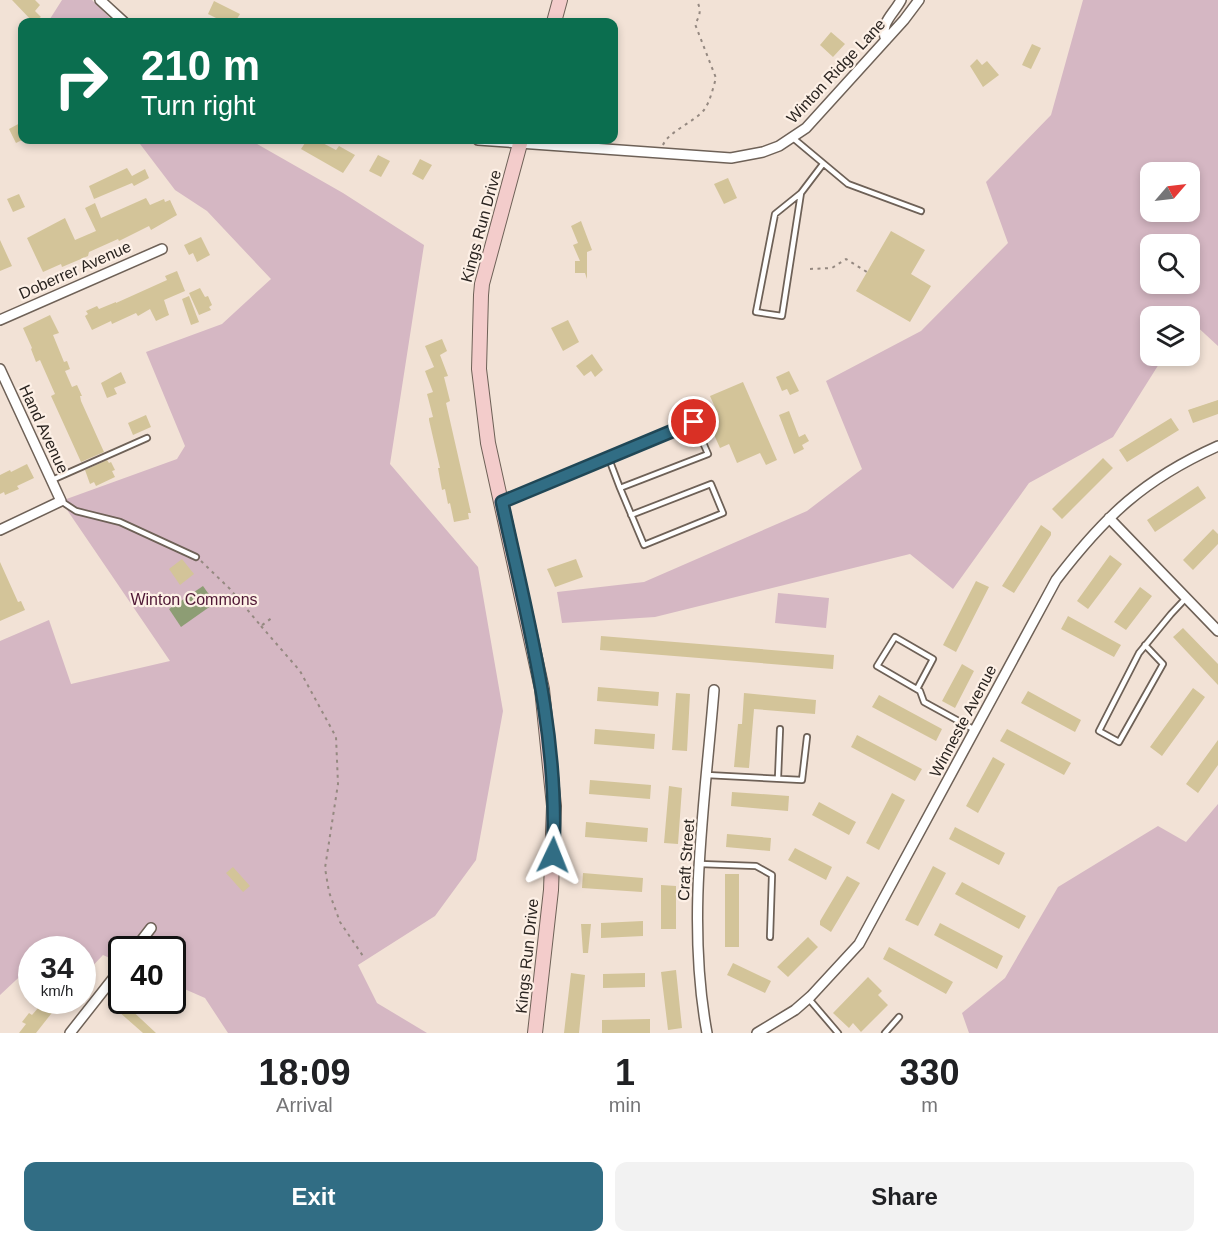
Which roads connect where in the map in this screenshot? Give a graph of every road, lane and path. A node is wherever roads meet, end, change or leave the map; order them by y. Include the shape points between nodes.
1 (100, 0) edge
2 (560, 0) edge
3 (696, 0) edge
4 (901, 0) edge
5 (919, 0) edge
6 (120, 18) edge
7 (555, 18) edge
8 (886, 40) junction
9 (793, 138) junction
10 (520, 144) edge
11 (556, 144) edge
12 (660, 153) junction
13 (823, 164) junction
14 (801, 193) junction
15 (921, 211) dead end
16 (162, 249) dead end
17 (810, 269) dead end
18 (867, 272) dead end
19 (0, 320) edge
20 (0, 369) edge
21 (147, 438) dead end
22 (1218, 446) edge
23 (609, 459) junction
24 (52, 480) junction
25 (621, 488) junction
26 (61, 501) junction
27 (502, 502) junction
28 (631, 516) junction
29 (1109, 518) junction
30 (0, 530) edge
31 (196, 557) joint
32 (1186, 598) junction
33 (273, 616) dead end
34 (261, 626) junction
35 (1218, 631) edge
36 (1145, 645) junction
37 (917, 689) junction
38 (714, 690) dead end
39 (780, 729) dead end
40 (975, 730) junction
41 (807, 737) dead end
42 (707, 775) junction
43 (778, 778) junction
44 (700, 864) junction
45 (151, 928) dead end
46 (145, 936) edge
47 (770, 937) dead end
48 (363, 956) dead end
49 (108, 985) edge
50 (808, 998) junction
51 (899, 1017) dead end
52 (70, 1033) edge
53 (535, 1033) edge
54 (707, 1033) edge
55 (757, 1033) edge
56 (838, 1033) edge
57 (885, 1033) edge

1 - 6 street
2 - 7 street
3 - 12 path via 700,16 694,24 716,78 705,109 664,141
4 - 8 street via 887,20
5 - 8 street, Winton Ridge Lane
8 - 9 street, Winton Ridge Lane via 814,121
9 - 12 street, Winton Ridge Lane via 763,152 731,158
9 - 13 lane
10 - 27 street, Kings Run Drive via 482,284 478,337 482,406
11 - 12 street, Winton Ridge Lane
13 - 14 lane
13 - 15 lane via 848,184
14 - 14 lane via 782,316 756,312 775,214
16 - 19 street, Doberrer Avenue
17 - 18 path via 832,268 846,259
20 - 24 street, Hand Avenue
21 - 24 lane
22 - 29 street, Winneste Avenue via 1142,488
23 - 25 lane
23 - 25 lane via 694,422 708,454
23 - 27 lane
24 - 26 street, Hand Avenue
25 - 28 lane
26 - 30 street
26 - 31 lane via 76,511 120,522
27 - 53 street, Kings Run Drive via 542,689 554,806 551,890
28 - 28 lane via 644,545 723,513 711,484
29 - 32 street
29 - 40 street, Winneste Avenue via 1056,580
31 - 34 path via 214,571
32 - 35 street
32 - 36 lane
33 - 34 path
34 - 48 path via 300,671 336,737 338,784 325,868 340,922
36 - 36 lane via 1099,731 1119,742 1163,663
37 - 37 lane via 877,666 895,637 933,659
37 - 40 lane via 924,702
38 - 42 street, Craft Street
39 - 43 lane
40 - 50 street, Winneste Avenue via 859,944
41 - 43 lane via 802,780
42 - 43 lane
42 - 44 street, Craft Street
44 - 47 lane via 756,866 772,875
44 - 54 street, Craft Street via 700,989
45 - 46 street
49 - 52 street
50 - 55 street, Winneste Avenue
50 - 56 lane
51 - 57 lane

